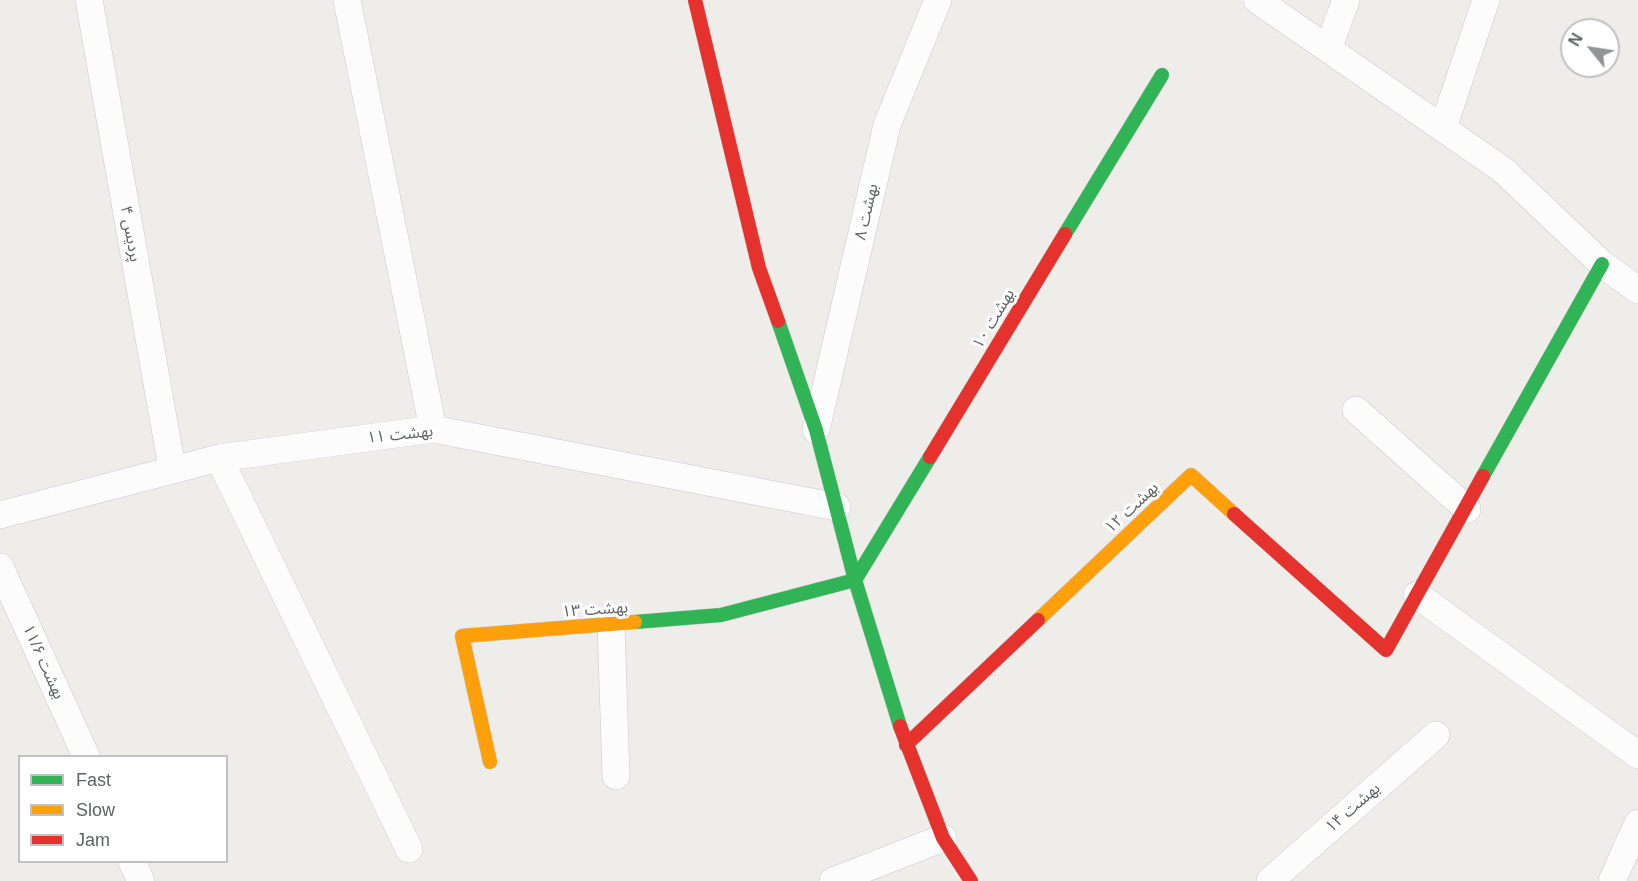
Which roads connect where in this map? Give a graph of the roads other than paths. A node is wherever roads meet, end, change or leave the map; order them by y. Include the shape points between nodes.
1 (89, 0) edge
2 (347, 0) edge
3 (695, 0) edge
4 (938, 0) edge
5 (1257, 0) edge
6 (1346, 0) edge
7 (1486, 0) edge
8 (1328, 49) junction
9 (1162, 75) dead end
10 (1443, 128) junction
11 (1602, 264) junction
12 (1638, 290) edge
13 (1356, 410) dead end
14 (433, 429) junction
15 (816, 430) junction
16 (219, 458) junction
17 (172, 468) junction
18 (837, 507) junction
19 (1467, 509) junction
20 (0, 515) edge
21 (0, 567) edge
22 (855, 580) junction
23 (1418, 595) junction
24 (611, 625) junction
25 (1436, 735) dead end
26 (906, 746) junction
27 (86, 755) edge
28 (1638, 755) edge
29 (490, 762) dead end
30 (616, 776) dead end
31 (1638, 823) edge
32 (943, 838) junction
33 (409, 849) dead end
34 (133, 863) edge
35 (141, 881) edge
36 (833, 881) edge
37 (971, 881) edge
38 (1270, 881) edge
39 (1611, 881) edge

1 - 17 street, پردیس ۴
2 - 14 street
3 - 15 street via 759,268
4 - 15 street, بهشت ۸ via 887,124
5 - 8 street
6 - 8 street
7 - 10 street
8 - 10 street
9 - 22 street, بهشت ۱۰
10 - 11 street via 1503,170
11 - 12 street
11 - 19 street
13 - 19 street
14 - 16 street, بهشت ۱۱
14 - 18 street, بهشت ۱۱
15 - 18 street
16 - 17 street, بهشت ۱۱
16 - 33 street
17 - 20 street, بهشت ۱۱
18 - 22 street
19 - 23 street
21 - 27 street, بهشت ۱۱/۶
22 - 24 street, بهشت ۱۳ via 721,615
22 - 26 street
23 - 26 street, بهشت ۱۲ via 1386,650 1191,475
23 - 28 street
24 - 29 street, بهشت ۱۳ via 462,636
24 - 30 street
25 - 38 street, بهشت ۱۴
26 - 32 street
31 - 39 street
32 - 36 street
32 - 37 street
34 - 35 street

